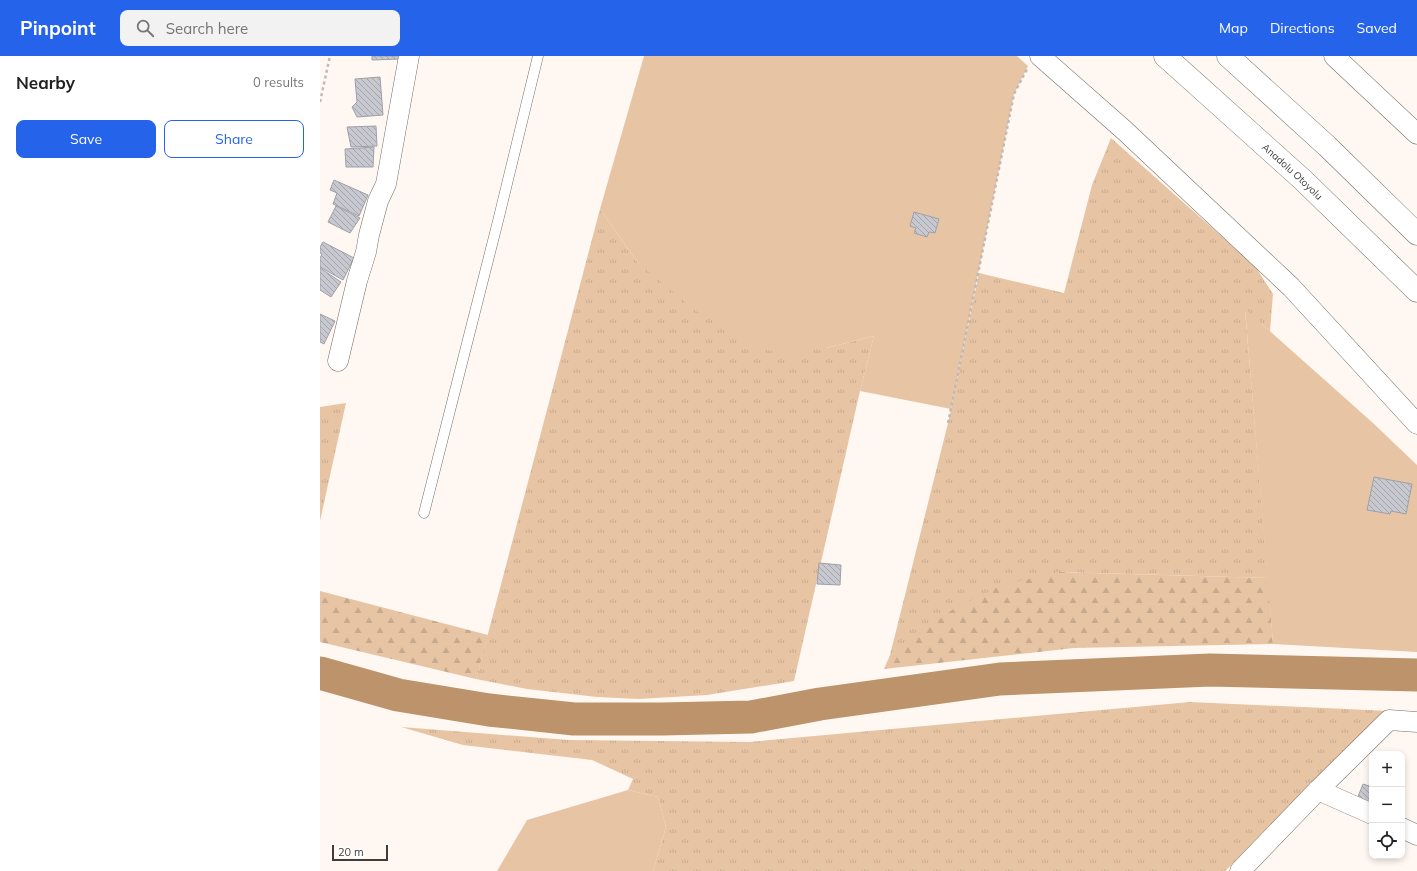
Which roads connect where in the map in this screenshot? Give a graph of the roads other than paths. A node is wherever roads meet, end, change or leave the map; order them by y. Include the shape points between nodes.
1 (409, 56) edge
2 (538, 56) edge
3 (1165, 56) edge
4 (1228, 56) edge
5 (1334, 56) edge
6 (1034, 61) edge
7 (1417, 134) edge
8 (1417, 234) edge
9 (1417, 291) edge
10 (338, 361) dead end
11 (1417, 424) edge
12 (424, 513) dead end
13 (1417, 722) edge
14 (1318, 790) junction
15 (1369, 813) edge
16 (1405, 829) edge
17 (1417, 835) edge
18 (1240, 871) edge

1 - 10 street via 386,184 378,201
2 - 12 lane
3 - 9 highway, Anadolu Otoyolu via 1303,180
4 - 8 highway
5 - 7 street
6 - 11 street via 1124,130 1291,287
13 - 14 street via 1389,720
14 - 15 street
14 - 18 street
16 - 17 street

